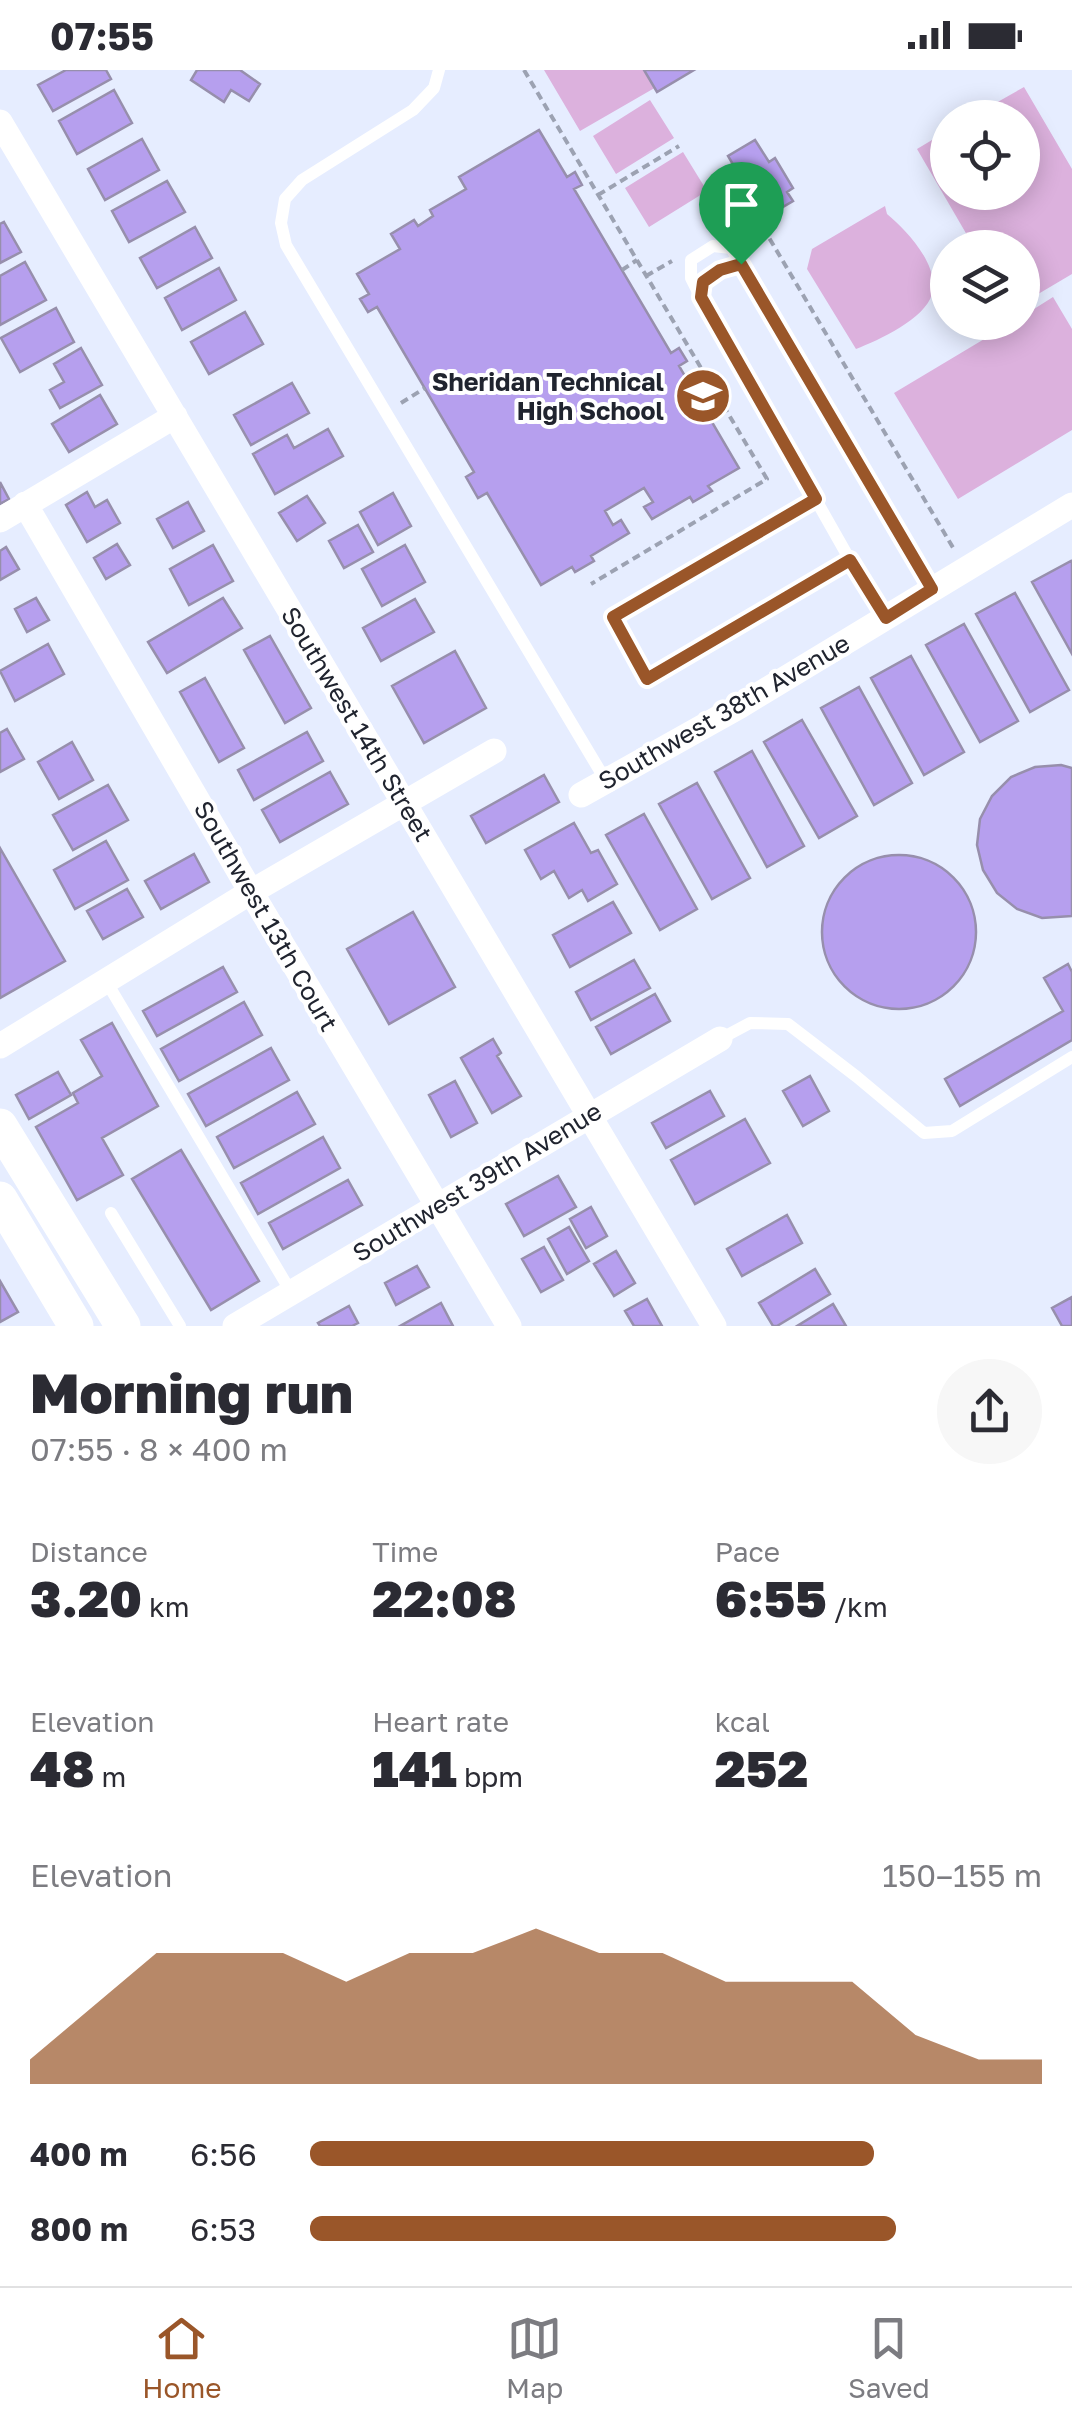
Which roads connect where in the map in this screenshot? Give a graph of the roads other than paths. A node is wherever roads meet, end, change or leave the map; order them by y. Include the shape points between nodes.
1 (439, 70) edge
2 (0, 122) edge
3 (741, 264) junction
4 (701, 297) junction
5 (175, 416) junction
6 (816, 499) junction
7 (25, 504) junction
8 (1072, 505) edge
9 (0, 520) edge
10 (850, 560) junction
11 (932, 589) junction
12 (886, 618) junction
13 (494, 751) dead end
14 (606, 781) junction
15 (581, 795) dead end
16 (404, 803) junction
17 (251, 892) junction
18 (106, 981) junction
19 (720, 1039) joint
20 (0, 1046) edge
21 (1072, 1056) edge
22 (589, 1115) junction
23 (0, 1126) edge
24 (0, 1199) edge
25 (436, 1206) junction
26 (111, 1213) dead end
27 (291, 1292) junction
28 (247, 1323) edge
29 (74, 1325) edge
30 (123, 1326) edge
31 (180, 1326) edge
32 (509, 1326) edge
33 (714, 1326) edge

1 - 14 lane via 434,88 413,110 302,180 285,198 280,224 286,245
2 - 5 street, Southwest 14th Street
3 - 4 lane via 703,282
3 - 4 lane via 731,248 712,246 692,260 690,278
3 - 11 lane
4 - 6 lane
5 - 7 street
5 - 16 street, Southwest 14th Street
6 - 10 lane
6 - 10 lane via 613,617 647,679
7 - 9 street
7 - 17 street, Southwest 13th Court
8 - 11 street, Southwest 38th Avenue
10 - 12 lane
11 - 12 street, Southwest 38th Avenue
12 - 14 street, Southwest 38th Avenue
13 - 16 street
14 - 15 street, Southwest 38th Avenue
16 - 17 street
16 - 22 street, Southwest 14th Street
17 - 18 street
17 - 25 street, Southwest 13th Court
18 - 20 street
18 - 27 lane
19 - 21 lane via 750,1023 788,1024 924,1134 952,1131
19 - 22 street, Southwest 39th Avenue
22 - 25 street, Southwest 39th Avenue
22 - 33 street, Southwest 14th Street
23 - 30 main road
24 - 29 main road
25 - 27 street, Southwest 39th Avenue
25 - 32 street, Southwest 13th Court
26 - 31 lane
27 - 28 street, Southwest 39th Avenue

